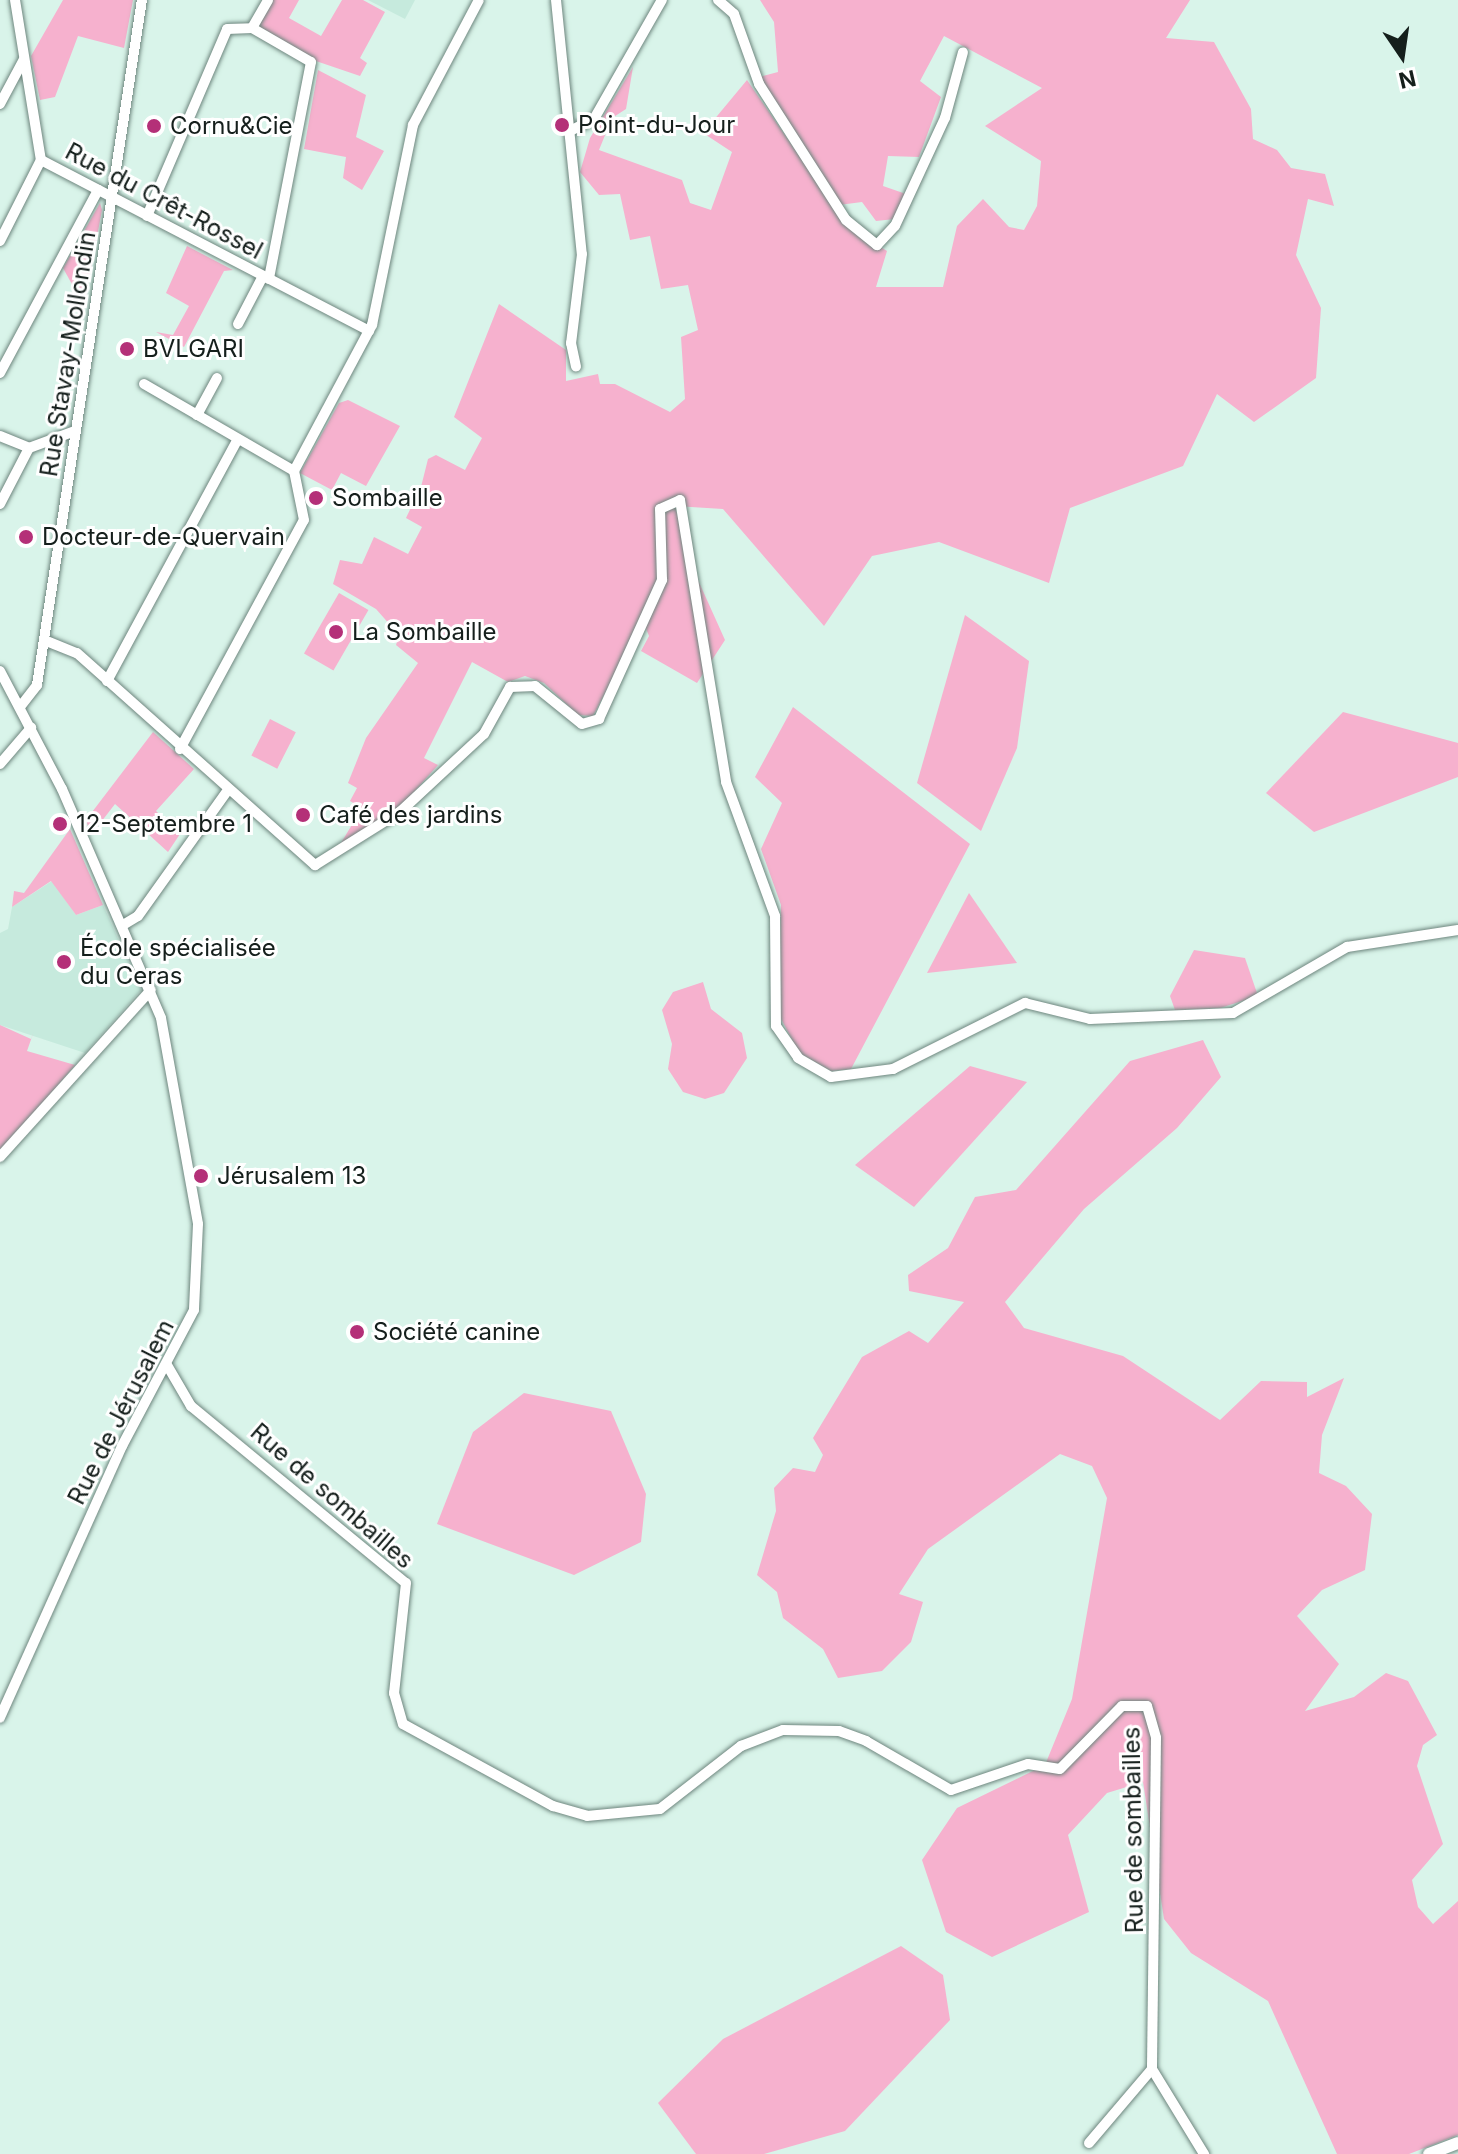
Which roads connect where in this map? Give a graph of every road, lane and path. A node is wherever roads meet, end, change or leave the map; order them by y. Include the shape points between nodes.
1 (15, 0) edge
2 (142, 0) edge
3 (268, 0) edge
4 (479, 0) edge
5 (556, 0) edge
6 (662, 0) edge
7 (718, 0) edge
8 (252, 28) junction
9 (963, 52) dead end
10 (24, 59) junction
11 (0, 104) edge
12 (570, 131) junction
13 (41, 160) junction
14 (98, 190) junction
15 (111, 197) junction
16 (147, 216) junction
17 (0, 241) edge
18 (266, 277) junction
19 (238, 324) dead end
20 (369, 331) junction
21 (576, 366) dead end
22 (0, 373) edge
23 (217, 378) dead end
24 (144, 384) dead end
25 (197, 415) junction
26 (75, 431) junction
27 (0, 436) edge
28 (238, 439) junction
29 (29, 448) junction
30 (294, 471) junction
31 (0, 504) edge
32 (44, 640) junction
33 (0, 671) edge
34 (107, 681) junction
35 (20, 707) junction
36 (31, 728) junction
37 (180, 749) junction
38 (0, 764) edge
39 (228, 790) junction
40 (123, 925) junction
41 (1458, 930) edge
42 (151, 990) junction
43 (0, 1157) edge
44 (167, 1365) junction
45 (0, 1718) edge
46 (1152, 2069) junction
47 (1089, 2143) dead end
48 (1458, 2143) edge
49 (1204, 2154) edge
50 (1429, 2154) edge

1 - 10 street, Rue du Crêt-Rossel
2 - 15 street, Rue Stavay-Mollondin
3 - 8 street
4 - 20 street via 413,125
5 - 12 street
6 - 12 street via 594,119
7 - 9 street via 734,14 746,61 840,210 855,233 877,245 895,226 945,118
8 - 16 street via 227,29
8 - 18 street via 311,62
10 - 11 street
10 - 13 street, Rue du Crêt-Rossel
12 - 21 street via 582,254 571,343
13 - 14 street, Rue du Crêt-Rossel
13 - 17 street
14 - 15 street, Rue du Crêt-Rossel
14 - 22 street
15 - 16 street, Rue du Crêt-Rossel
15 - 26 street, Rue Stavay-Mollondin
16 - 18 street, Rue du Crêt-Rossel
18 - 19 street
18 - 20 street, Rue du Crêt-Rossel
20 - 30 street
23 - 25 street
24 - 25 street
25 - 28 street
26 - 29 street
26 - 32 street, Rue Stavay-Mollondin
27 - 29 street
28 - 30 street
28 - 34 street
29 - 31 street
30 - 37 street via 303,508 300,529
32 - 34 street via 70,648
32 - 35 street, Rue Stavay-Mollondin via 36,691
33 - 35 street, Rue de Jérusalem
34 - 37 street
35 - 36 street, Rue de Jérusalem
36 - 38 street
36 - 40 street, Rue de Jérusalem
37 - 39 street
39 - 40 street via 138,916
39 - 41 street via 315,865 401,811 484,734 513,685 535,686 576,722 594,723 609,706 657,597 665,565 660,509 676,498 685,508 695,560 726,782 775,916 773,1014 789,1048 819,1072 855,1079 882,1073 1025,1003 1090,1019 1233,1013 1347,947
40 - 42 street, Rue de Jérusalem
42 - 43 street
42 - 44 street, Rue de Jérusalem via 171,1057 198,1224 194,1310
44 - 45 street, Rue de Jérusalem via 115,1462
44 - 46 street, Rue de sombailles via 191,1406 406,1583 394,1693 403,1724 553,1806 598,1817 660,1809 741,1746 783,1730 839,1731 951,1790 1028,1764 1060,1769 1122,1706 1147,1706 1156,1738
46 - 47 street
46 - 49 street
48 - 50 street

